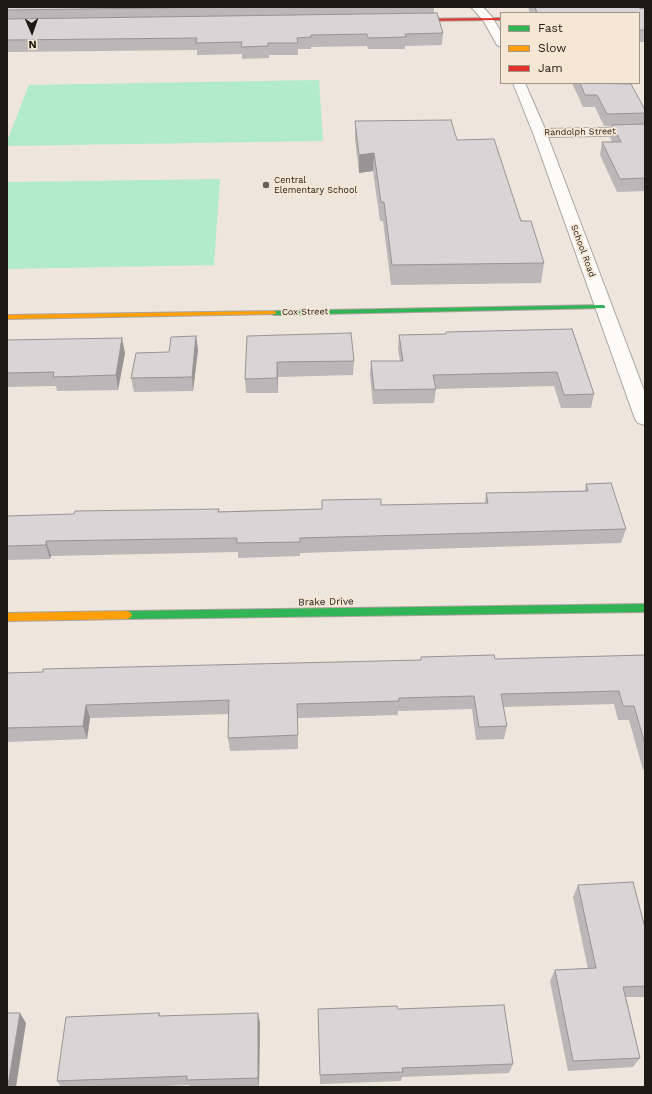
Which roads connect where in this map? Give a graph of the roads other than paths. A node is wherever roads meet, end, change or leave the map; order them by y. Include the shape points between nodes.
1 (477, 7) edge
2 (488, 19) junction
3 (500, 19) edge
4 (401, 20) edge
5 (500, 41) edge
6 (519, 84) edge
7 (645, 131) edge
8 (540, 133) junction
9 (603, 307) junction
10 (7, 318) edge
11 (645, 419) edge
12 (645, 608) edge
13 (7, 617) edge

1 - 2 street
2 - 3 street
2 - 4 street
2 - 5 street
6 - 8 street, School Road
7 - 8 street, Randolph Street
8 - 9 street, School Road
9 - 10 street, Cox Street
9 - 11 street, School Road
12 - 13 street, Brake Drive

